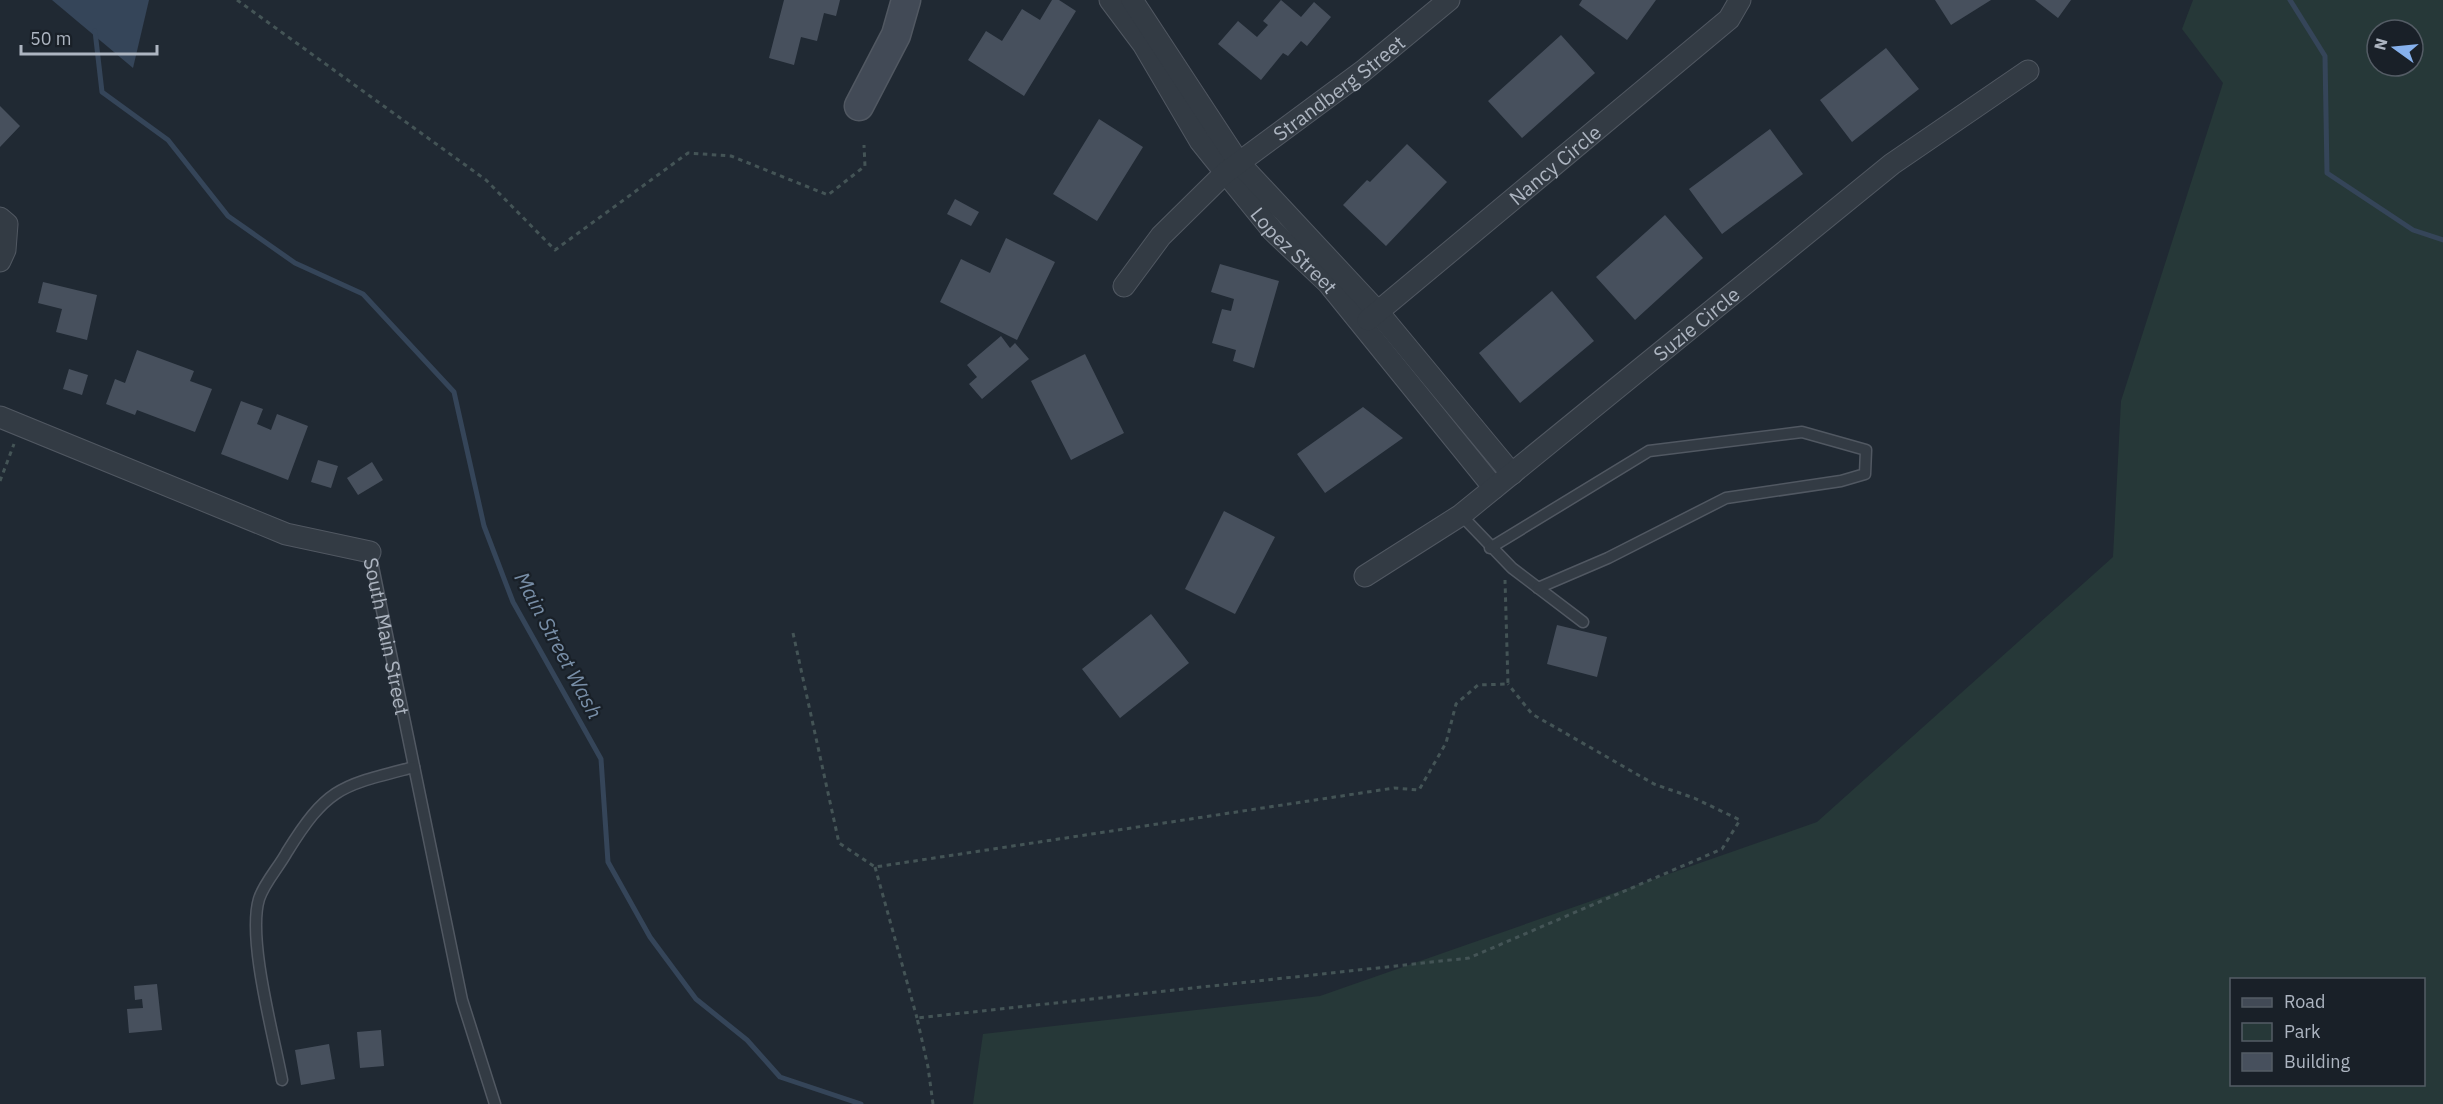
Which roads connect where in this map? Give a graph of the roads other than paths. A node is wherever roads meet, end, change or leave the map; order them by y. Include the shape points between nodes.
1 (906, 0) edge
2 (1449, 0) edge
3 (1740, 0) edge
4 (1122, 2) edge
5 (2028, 71) dead end
6 (859, 106) dead end
7 (1232, 168) junction
8 (0, 218) edge
9 (0, 261) edge
10 (1124, 286) dead end
11 (1370, 318) junction
12 (0, 417) edge
13 (1512, 474) junction
14 (1494, 488) junction
15 (1461, 515) junction
16 (1490, 548) junction
17 (370, 552) joint
18 (1365, 576) dead end
19 (1538, 588) junction
20 (1583, 622) dead end
21 (414, 767) junction
22 (282, 1080) dead end
23 (495, 1104) edge

1 - 6 street via 896,35
2 - 7 street, Strandberg Street
3 - 11 street, Nancy Circle via 1728,19
4 - 7 street, Lopez Street via 1200,141
5 - 13 street, Suzie Circle via 1892,164
7 - 10 street, Strandberg Street via 1161,236
7 - 11 street, Lopez Street via 1267,224
8 - 9 street via 7,224
11 - 13 street, Lopez Street
11 - 14 street, Lopez Street
12 - 17 street, South Main Street via 286,534
13 - 14 street, Suzie Circle
14 - 15 street, Suzie Circle
15 - 16 lane
15 - 18 street, Suzie Circle
16 - 19 lane
16 - 19 lane via 1648,451 1802,432 1866,450 1865,474 1726,498 1608,558
17 - 21 lane, South Main Street
19 - 20 lane
21 - 22 lane via 355,783 330,796 305,823 259,899 258,957
21 - 23 lane, South Main Street via 462,1000

